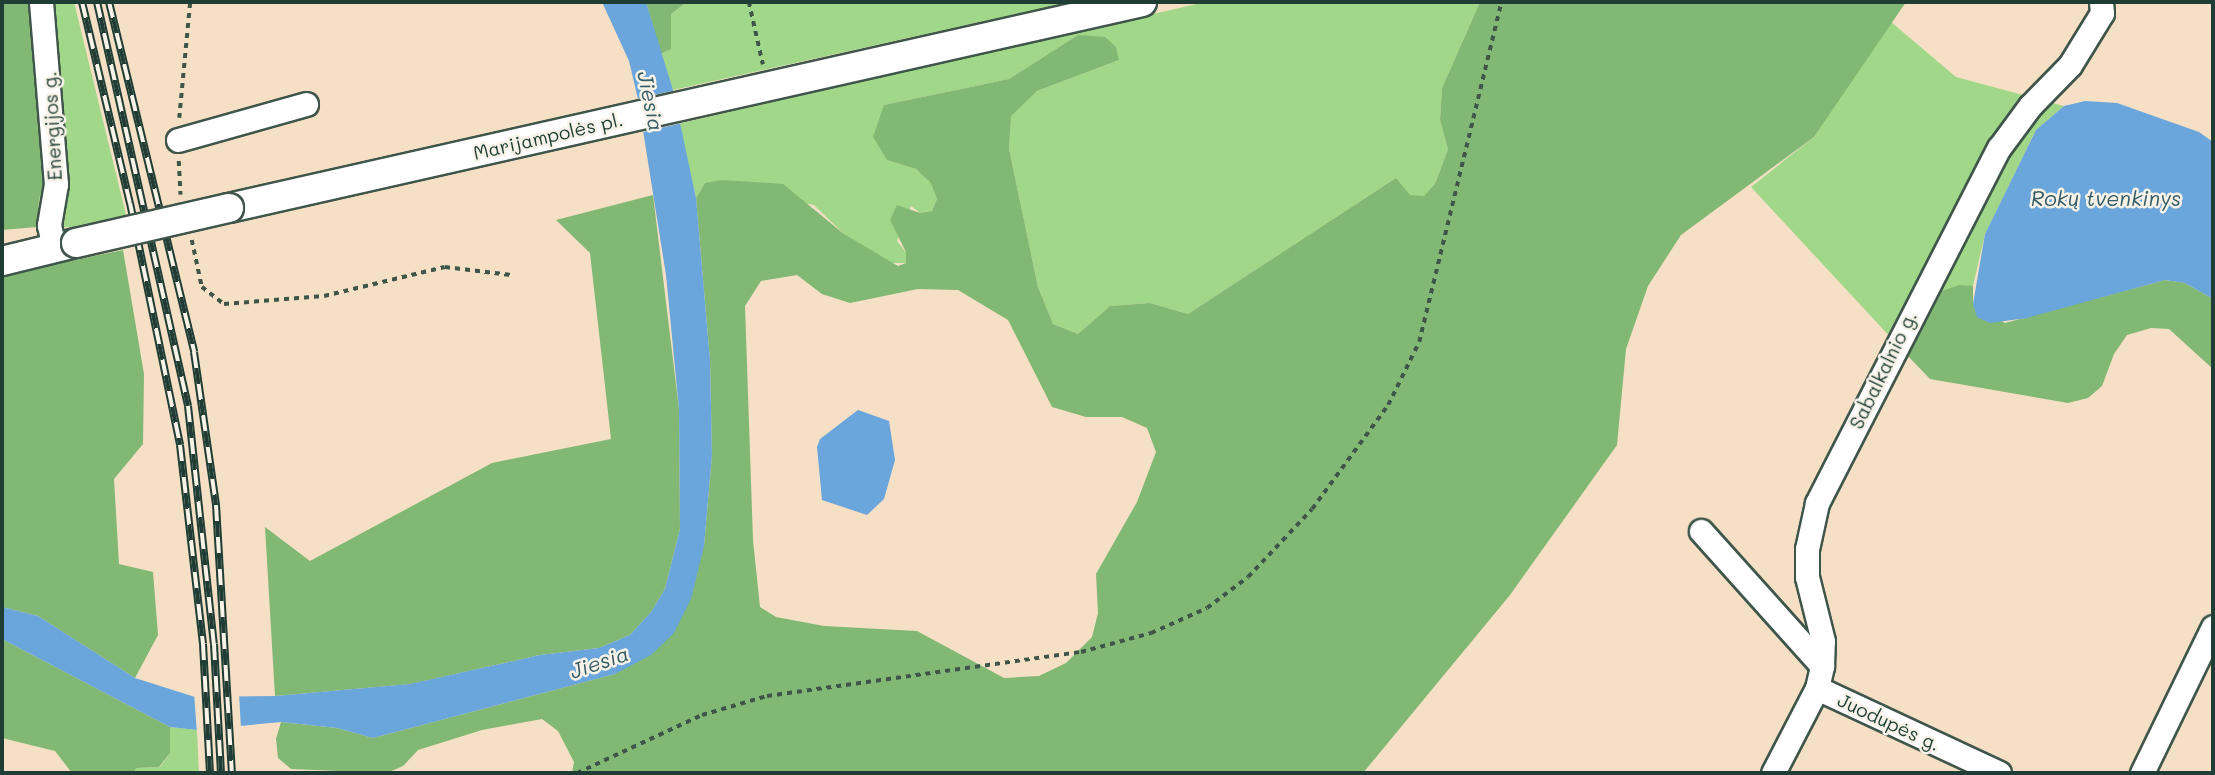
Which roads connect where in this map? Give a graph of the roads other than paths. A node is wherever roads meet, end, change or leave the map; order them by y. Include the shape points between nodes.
1 (41, 2) edge
2 (1142, 2) edge
3 (2101, 2) edge
4 (306, 104) dead end
5 (178, 140) dead end
6 (65, 246) junction
7 (2, 261) edge
8 (1701, 531) dead end
9 (2213, 627) edge
10 (1819, 677) junction
11 (1773, 773) edge
12 (1999, 773) edge
13 (2142, 773) edge

1 - 6 street, Energijos g. via 55,171 49,225
2 - 6 main road, Marijampolės pl., bridge via 765,78 544,138
3 - 10 street, Sabalkalnio g. via 2102,13 2070,65 2030,106 1999,148 1817,503 1807,549 1807,578 1823,641
4 - 5 street
6 - 7 main road, Marijampolės pl.
8 - 10 street, Juodupės g. via 1764,596
9 - 13 street
10 - 11 street, Sabalkalnio g.
10 - 12 street, Juodupės g.

